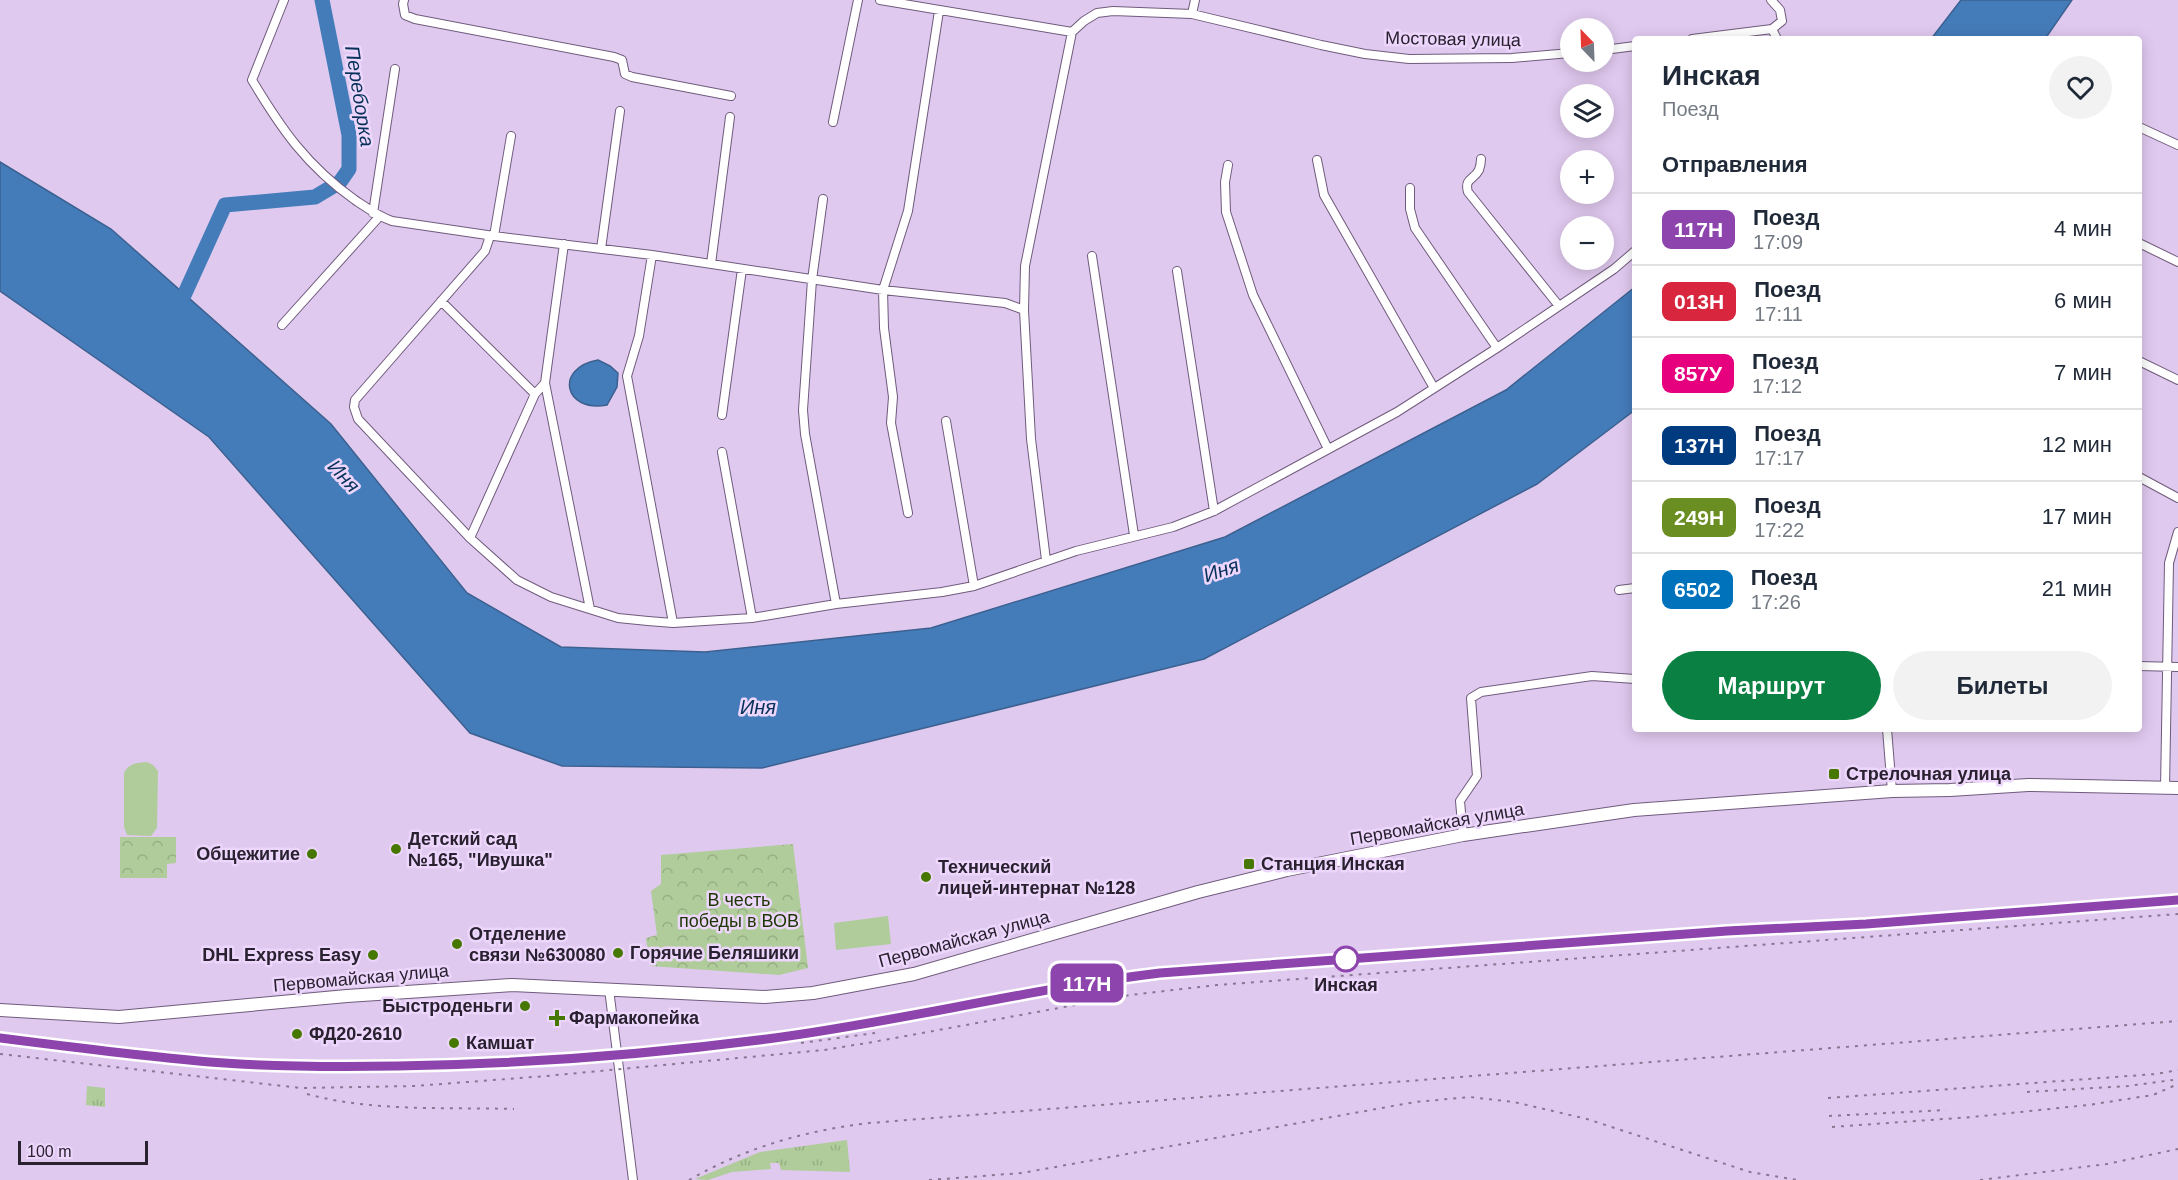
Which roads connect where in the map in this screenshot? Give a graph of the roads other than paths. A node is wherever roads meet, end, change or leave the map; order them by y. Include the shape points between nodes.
1 (284, 0) edge
2 (404, 0) edge
3 (858, 0) edge
4 (880, 0) edge
5 (1195, 0) edge
6 (1771, 0) edge
7 (939, 11) junction
8 (1192, 14) junction
9 (1772, 28) junction
10 (1072, 32) junction
11 (1714, 36) edge
12 (1776, 36) edge
13 (1632, 46) edge
14 (1614, 49) edge
15 (1560, 55) edge
16 (395, 69) dead end
17 (731, 96) dead end
18 (620, 111) dead end
19 (730, 117) dead end
20 (833, 122) dead end
21 (2142, 132) edge
22 (511, 136) dead end
23 (2178, 145) edge
24 (1481, 159) dead end
25 (1317, 160) dead end
26 (1228, 165) dead end
27 (1410, 188) dead end
28 (823, 199) dead end
29 (376, 215) junction
30 (492, 236) junction
31 (564, 244) junction
32 (2142, 244) edge
33 (601, 249) junction
34 (1632, 254) edge
35 (652, 255) junction
36 (1092, 256) dead end
37 (2178, 262) edge
38 (711, 264) junction
39 (742, 269) junction
40 (1177, 271) dead end
41 (812, 280) junction
42 (883, 290) junction
43 (441, 301) junction
44 (1559, 306) junction
45 (1024, 310) junction
46 (282, 325) dead end
47 (1497, 348) junction
48 (2142, 362) edge
49 (2178, 380) edge
50 (545, 383) junction
51 (1434, 388) junction
52 (535, 394) junction
53 (722, 415) dead end
54 (946, 421) dead end
55 (1328, 449) junction
56 (722, 452) dead end
57 (2142, 479) edge
58 (2178, 498) edge
59 (1214, 510) junction
60 (908, 513) dead end
61 (2178, 532) edge
62 (1134, 535) junction
63 (470, 538) junction
64 (1046, 560) junction
65 (974, 586) junction
66 (1632, 588) edge
67 (1619, 590) dead end
68 (836, 604) junction
69 (590, 609) junction
70 (752, 618) junction
71 (673, 623) junction
72 (2142, 666) edge
73 (2167, 667) junction
74 (2178, 667) edge
75 (1632, 679) edge
76 (1887, 732) edge
77 (2165, 788) junction
78 (2178, 788) edge
79 (1892, 791) junction
80 (1463, 835) junction
81 (609, 989) junction
82 (0, 1010) edge
83 (633, 1180) edge

1 - 29 street via 252,80 309,161
2 - 17 street via 405,15 415,19 614,57 622,60 625,74 632,77
3 - 20 street
4 - 7 street
5 - 8 street
6 - 9 street via 1780,10 1782,21
7 - 10 street
7 - 42 street via 908,211
8 - 10 street, Мостовая улица via 1097,13
8 - 15 street, Мостовая улица via 1365,54 1512,58
9 - 11 street
9 - 12 street
10 - 45 street via 1025,266
13 - 14 street
16 - 29 street
18 - 33 street
19 - 38 street
21 - 23 street
22 - 30 street
24 - 44 street via 1479,170 1466,185 1468,192
25 - 51 street via 1324,195
26 - 55 street via 1226,212 1253,295
27 - 47 street via 1415,228
28 - 41 street
29 - 30 street via 392,221
29 - 46 street
30 - 31 street
30 - 43 street via 485,251
31 - 33 street
31 - 50 street
32 - 37 street
33 - 35 street
34 - 44 street
35 - 38 street
35 - 71 street via 639,336 627,376
36 - 62 street
38 - 39 street
39 - 41 street
39 - 53 street
40 - 59 street
41 - 42 street
41 - 68 street via 803,410
42 - 45 street via 1005,303
42 - 60 street via 893,397 891,423
43 - 52 street
43 - 63 street via 355,400 354,407 358,420
44 - 47 street
45 - 64 street via 1031,439
47 - 51 street
48 - 49 street
50 - 52 street
50 - 69 street
51 - 55 street
52 - 63 street
54 - 65 street
55 - 59 street
56 - 70 street
57 - 58 street
59 - 62 street via 1173,527
61 - 73 street via 2169,562
62 - 64 street
63 - 69 street via 517,580 551,597
64 - 65 street
65 - 68 street
66 - 67 street
68 - 70 street
69 - 71 street via 618,618
70 - 71 street
72 - 73 street
73 - 74 street
73 - 77 street
75 - 80 street via 1592,676 1481,692 1471,698 1477,776 1460,801
76 - 79 street
77 - 78 main road, Первомайская улица
77 - 79 main road, Первомайская улица via 2028,785
79 - 80 main road, Первомайская улица via 1634,810
80 - 81 main road, Первомайская улица via 1198,892 914,974 858,985 765,997
81 - 82 main road, Первомайская улица via 522,985 446,989 119,1017
81 - 83 street

